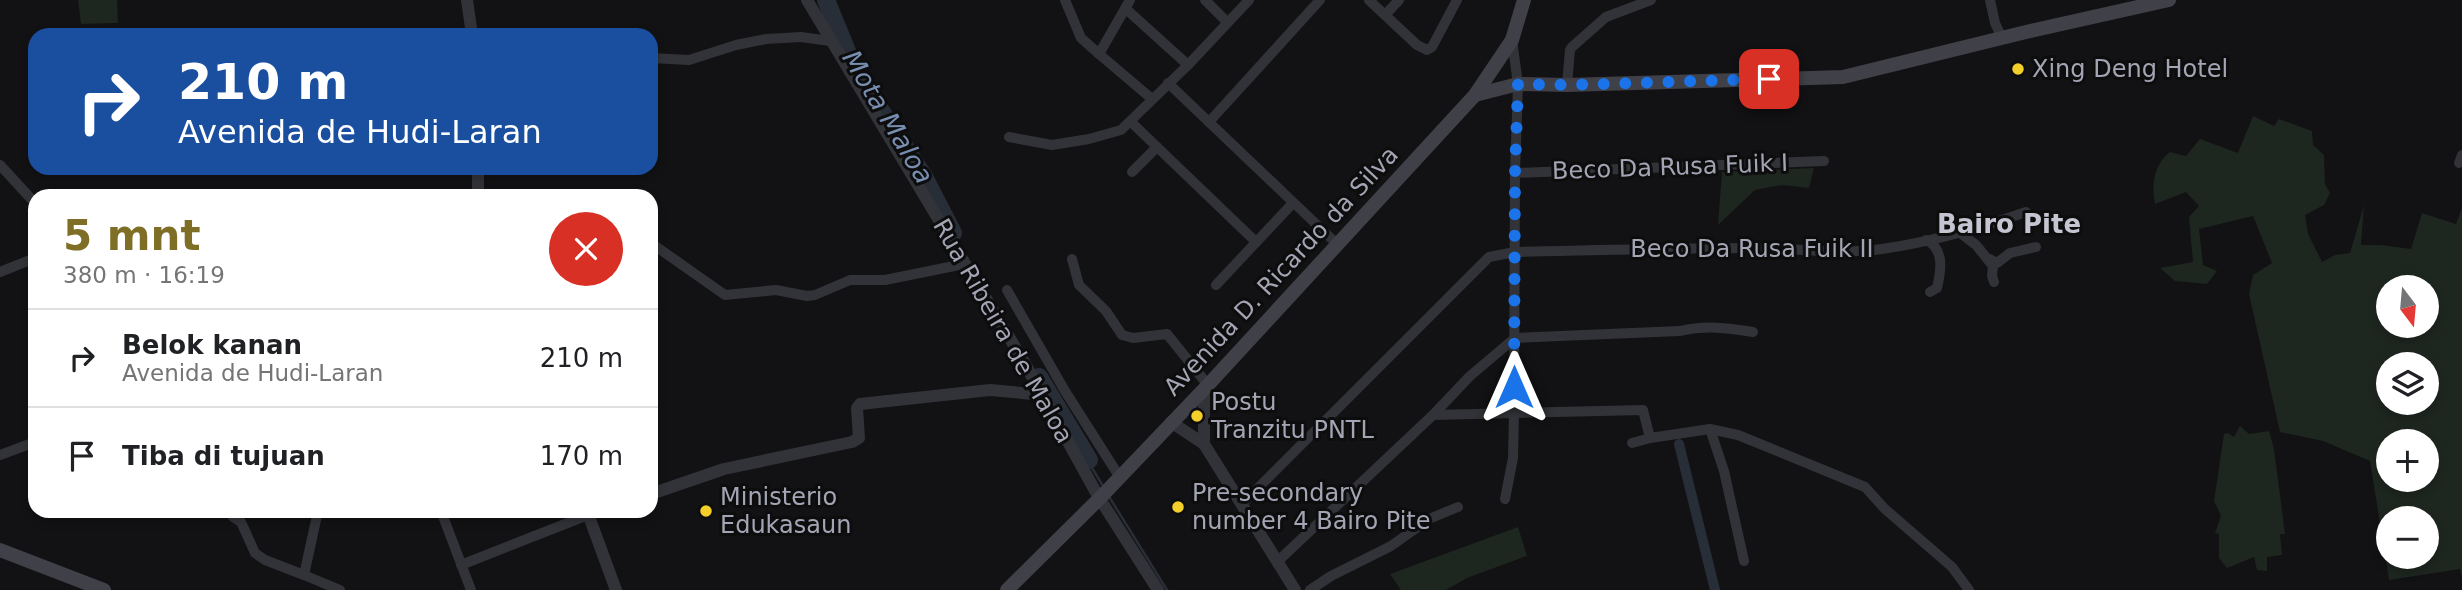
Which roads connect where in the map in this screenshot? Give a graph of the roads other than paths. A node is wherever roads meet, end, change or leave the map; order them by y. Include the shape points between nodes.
1 (467, 0) edge
2 (807, 0) edge
3 (1065, 0) edge
4 (1205, 0) edge
5 (1249, 0) edge
6 (1321, 0) edge
7 (1369, 0) edge
8 (1399, 0) edge
9 (1457, 0) edge
10 (1524, 0) edge
11 (1651, 0) edge
12 (2169, 0) edge
13 (1128, 4) edge
14 (1992, 4) edge
15 (1385, 15) junction
16 (1227, 22) junction
17 (471, 28) edge
18 (2002, 38) junction
19 (1512, 40) junction
20 (831, 41) junction
21 (1098, 54) junction
22 (658, 58) edge
23 (1188, 65) junction
24 (1168, 83) junction
25 (1518, 84) junction
26 (1567, 85) junction
27 (1475, 95) junction
28 (1152, 99) junction
29 (1131, 122) junction
30 (1209, 122) junction
31 (1009, 137) dead end
32 (1157, 147) junction
33 (1824, 161) dead end
34 (0, 165) edge
35 (1132, 172) dead end
36 (1515, 173) junction
37 (28, 195) edge
38 (1293, 203) junction
39 (2026, 212) dead end
40 (1954, 234) junction
41 (1926, 240) junction
42 (1255, 241) junction
43 (1337, 244) junction
44 (2036, 247) dead end
45 (658, 248) edge
46 (1937, 250) junction
47 (1515, 252) junction
48 (1984, 255) junction
49 (1072, 259) dead end
50 (28, 261) edge
51 (964, 264) junction
52 (0, 272) edge
53 (1994, 282) dead end
54 (1216, 285) dead end
55 (1007, 290) dead end
56 (1930, 292) dead end
57 (1753, 332) dead end
58 (1515, 338) junction
59 (1206, 387) junction
60 (1044, 395) junction
61 (1514, 412) junction
62 (1433, 415) junction
63 (1171, 422) junction
64 (1710, 429) junction
65 (1650, 438) junction
66 (1632, 443) dead end
67 (1204, 444) junction
68 (28, 445) edge
69 (0, 455) edge
70 (1118, 477) junction
71 (658, 492) edge
72 (1102, 495) junction
73 (1505, 499) dead end
74 (1241, 505) junction
75 (1458, 507) dead end
76 (235, 518) edge
77 (316, 518) edge
78 (444, 518) edge
79 (577, 518) edge
80 (594, 518) edge
81 (0, 550) edge
82 (1744, 561) dead end
83 (1277, 562) junction
84 (461, 565) junction
85 (304, 575) junction
86 (80, 586) edge
87 (1009, 589) edge
88 (104, 590) edge
89 (340, 590) edge
90 (471, 590) edge
91 (616, 590) edge
92 (1158, 590) edge
93 (1295, 590) edge
94 (1310, 590) edge
95 (1969, 590) edge

1 - 17 street
2 - 20 street, Rua Ribeira de Maloa
3 - 21 street via 1080,38
4 - 16 street
5 - 16 street
6 - 30 street
7 - 15 street
8 - 15 street
9 - 15 street via 1427,50
10 - 19 main road, Avenida D. Ricardo da Silva
11 - 26 street via 1606,17 1571,48
12 - 18 main road
13 - 21 street
13 - 23 street
14 - 18 street
16 - 23 street
18 - 26 main road via 1843,77
19 - 25 street
19 - 27 main road, Avenida D. Ricardo da Silva
20 - 22 street via 766,39 690,60
20 - 51 street, Rua Ribeira de Maloa
21 - 28 street
23 - 24 street
24 - 28 street
24 - 30 street
25 - 26 main road
25 - 27 main road
25 - 36 street
27 - 43 main road, Avenida D. Ricardo da Silva
28 - 29 street
29 - 31 street via 1113,134 1052,145
29 - 32 street
30 - 38 street
32 - 35 street
32 - 42 street
33 - 36 street, Beco Da Rusa Fuik I
34 - 37 street
36 - 47 street
38 - 42 street
38 - 43 street
39 - 40 street, Beco Da Rusa Fuik II
40 - 41 street, Beco Da Rusa Fuik II
40 - 46 street
40 - 48 street via 1976,245
41 - 46 street
41 - 47 street, Beco Da Rusa Fuik II via 1844,253 1806,248
42 - 54 street
43 - 59 main road, Avenida D. Ricardo da Silva
44 - 48 street via 2010,253 1997,263
45 - 51 street via 725,295 776,290 807,296 850,280 885,280
46 - 56 street via 1940,275 1937,288
47 - 58 street
47 - 74 street, Beco Da Rusa Fuik II via 1489,257
48 - 53 street via 1993,265
49 - 59 street via 1079,285 1106,311 1118,331 1128,337 1167,334
50 - 52 street
51 - 60 street, Rua Ribeira de Maloa
55 - 70 street
57 - 58 street via 1700,326 1680,331
58 - 61 street
58 - 62 street
59 - 63 main road, Avenida D. Ricardo da Silva
59 - 67 street
60 - 71 street via 990,390 860,404 859,438 852,442 724,468
60 - 72 street, Rua Ribeira de Maloa
61 - 62 street
61 - 65 street via 1643,410
61 - 73 street via 1513,458
62 - 83 street
63 - 67 street
63 - 70 main road, Avenida D. Ricardo da Silva
64 - 65 street
64 - 82 street
64 - 95 street via 1738,435 1865,487 1952,568
65 - 66 street
67 - 74 street
68 - 69 street
70 - 72 main road, Avenida D. Ricardo da Silva
72 - 87 main road
72 - 92 street, Rua Ribeira de Maloa
74 - 83 street
75 - 94 street via 1429,519 1391,546
76 - 85 street via 241,522 255,553
77 - 85 street
78 - 84 street
79 - 84 street
80 - 91 street
81 - 86 main road
83 - 93 street
84 - 90 street
85 - 89 street
86 - 88 main road

